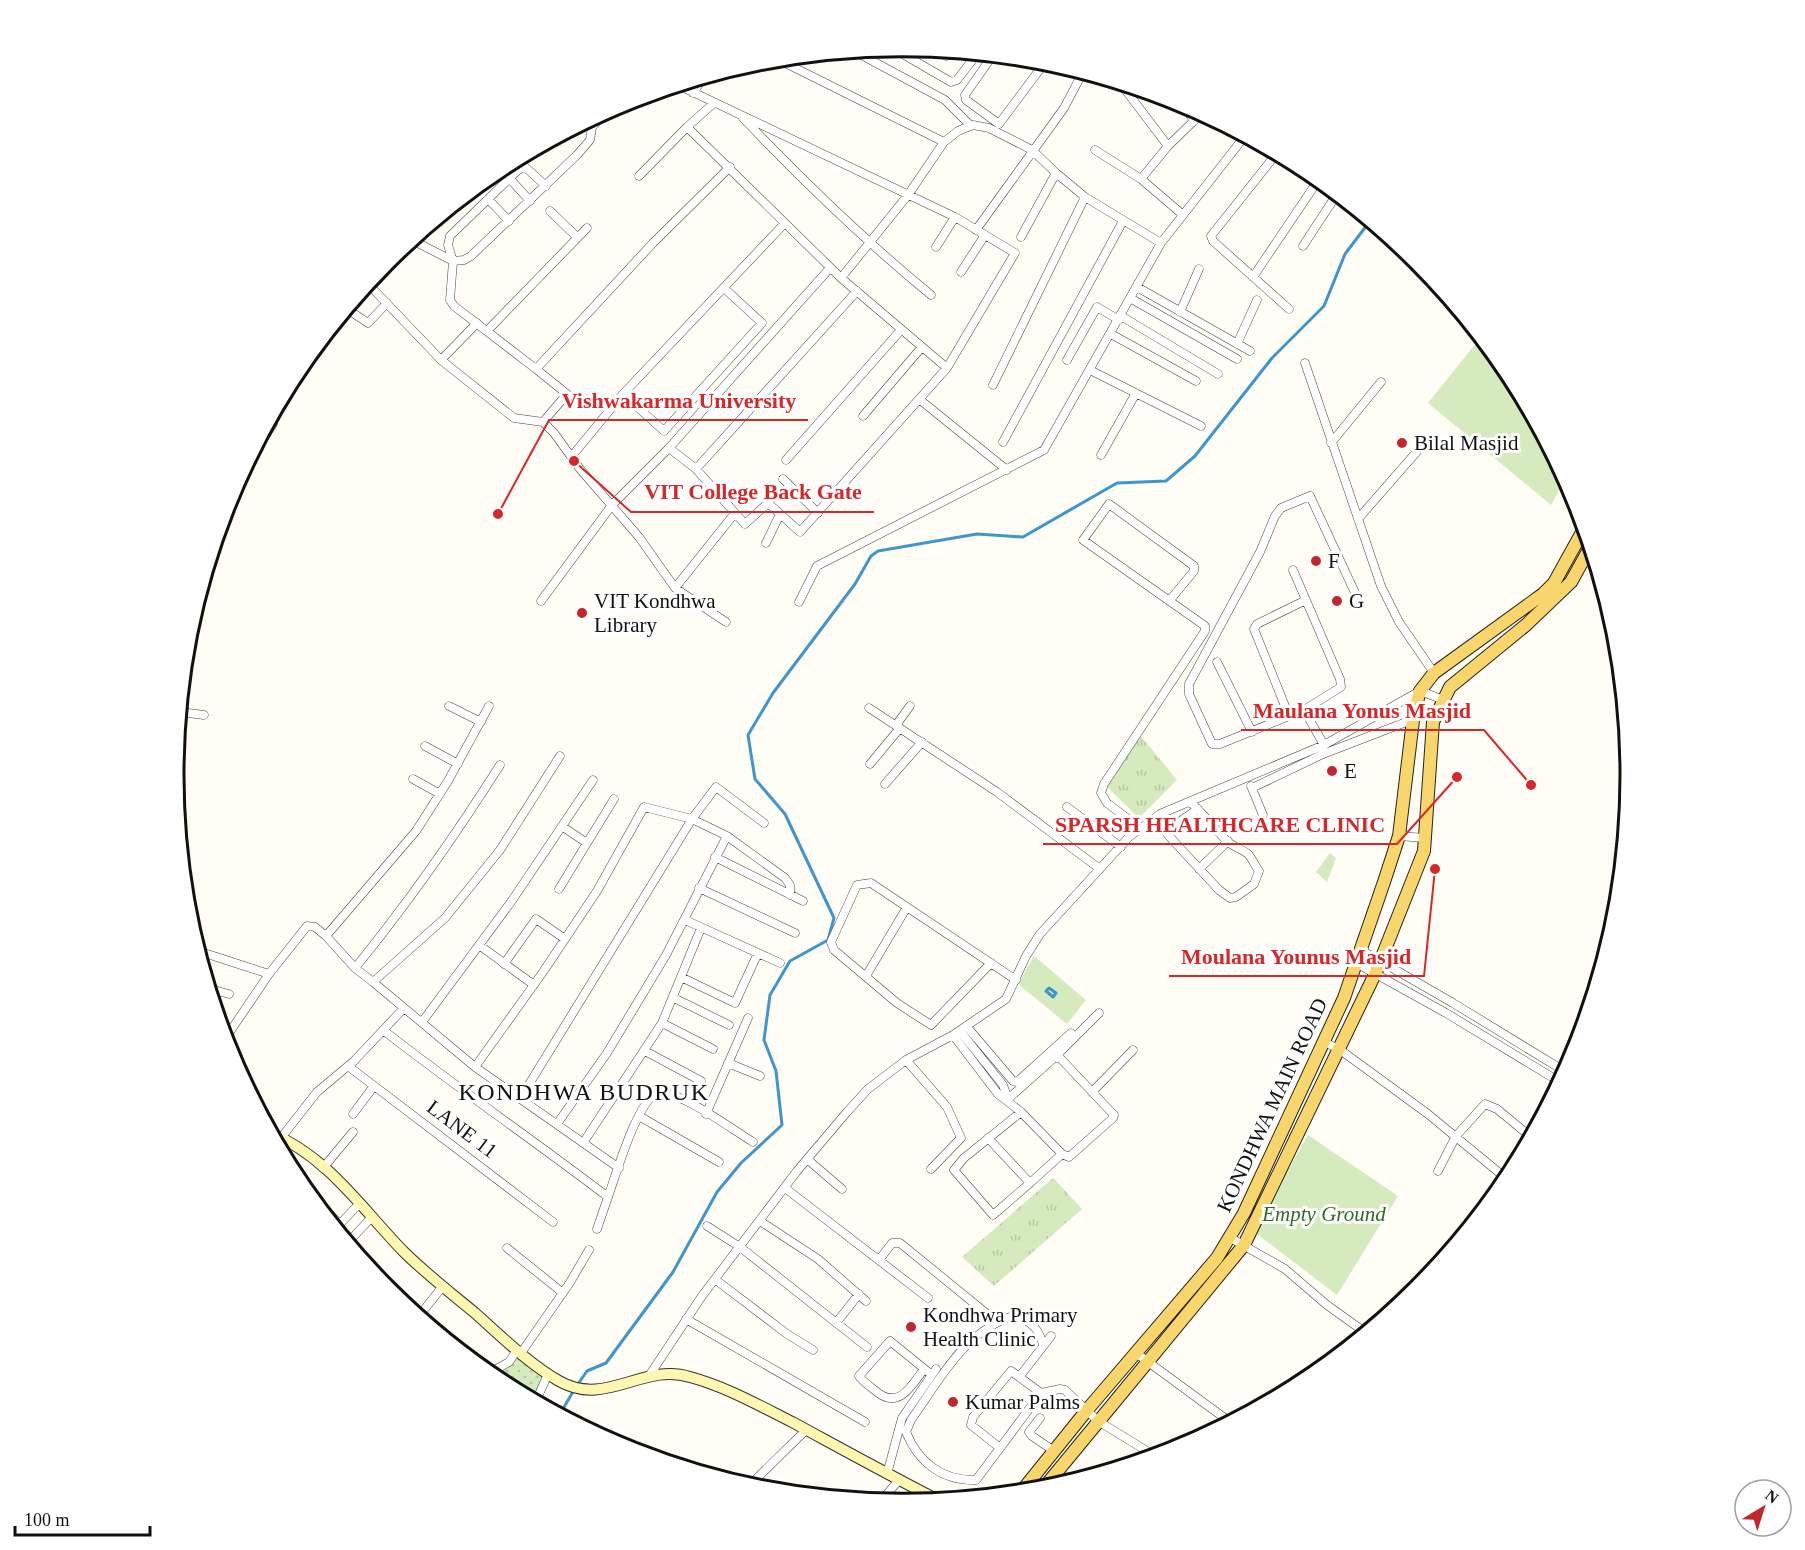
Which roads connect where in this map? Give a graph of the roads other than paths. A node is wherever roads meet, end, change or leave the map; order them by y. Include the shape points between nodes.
1 (909, 57) edge
2 (868, 58) edge
3 (968, 61) edge
4 (988, 62) edge
5 (791, 66) edge
6 (1039, 70) edge
7 (1079, 79) edge
8 (697, 87) edge
9 (688, 90) edge
10 (693, 93) junction
11 (1128, 94) edge
12 (714, 103) junction
13 (740, 115) junction
14 (1194, 121) edge
15 (971, 126) junction
16 (687, 127) junction
17 (590, 129) edge
18 (944, 142) junction
19 (1240, 142) edge
20 (1168, 146) junction
21 (1032, 150) junction
22 (1095, 150) dead end
23 (1272, 159) edge
24 (730, 167) junction
25 (1056, 173) junction
26 (508, 176) edge
27 (639, 176) dead end
28 (510, 178) junction
29 (1141, 179) junction
30 (546, 186) junction
31 (1314, 187) edge
32 (908, 195) junction
33 (1085, 197) junction
34 (488, 199) junction
35 (1333, 200) edge
36 (530, 201) junction
37 (550, 211) dead end
38 (1182, 214) junction
39 (955, 217) junction
40 (509, 221) junction
41 (1123, 221) junction
42 (784, 224) junction
43 (587, 228) dead end
44 (976, 230) junction
45 (985, 236) junction
46 (577, 237) junction
47 (1021, 237) dead end
48 (1161, 243) junction
49 (419, 244) edge
50 (868, 244) junction
51 (1303, 246) dead end
52 (936, 247) dead end
53 (453, 261) junction
54 (830, 268) junction
55 (1200, 269) dead end
56 (961, 272) dead end
57 (1252, 277) junction
58 (841, 278) junction
59 (1137, 287) junction
60 (724, 288) junction
61 (374, 290) edge
62 (856, 291) junction
63 (931, 296) dead end
64 (1131, 298) junction
65 (1257, 300) dead end
66 (387, 303) junction
67 (1289, 309) dead end
68 (1180, 312) junction
69 (354, 313) edge
70 (1120, 318) junction
71 (477, 323) junction
72 (487, 331) junction
73 (900, 331) junction
74 (1111, 334) junction
75 (1237, 344) junction
76 (921, 348) junction
77 (1250, 351) dead end
78 (1237, 359) dead end
79 (441, 360) junction
80 (1067, 360) dead end
81 (1305, 363) dead end
82 (946, 368) junction
83 (537, 369) junction
84 (1090, 370) junction
85 (1218, 374) dead end
86 (1196, 381) dead end
87 (1380, 382) dead end
88 (993, 385) dead end
89 (1136, 393) junction
90 (623, 394) junction
91 (919, 399) junction
92 (863, 416) dead end
93 (543, 422) junction
94 (1201, 426) dead end
95 (1427, 440) dead end
96 (1003, 442) dead end
97 (1331, 443) junction
98 (669, 448) junction
99 (1101, 455) dead end
100 (572, 456) junction
101 (786, 459) dead end
102 (696, 469) junction
103 (1007, 470) junction
104 (783, 479) dead end
105 (612, 505) junction
106 (735, 513) junction
107 (818, 513) junction
108 (780, 514) junction
109 (1358, 519) junction
110 (1580, 537) edge
111 (1577, 542) junction
112 (766, 543) dead end
113 (1582, 544) edge
114 (1586, 557) edge
115 (1293, 570) dead end
116 (675, 588) junction
117 (1357, 597) dead end
118 (1170, 600) junction
119 (1306, 600) junction
120 (541, 601) dead end
121 (799, 602) dead end
122 (726, 622) dead end
123 (1217, 662) dead end
124 (1434, 673) junction
125 (1420, 691) junction
126 (1444, 700) junction
127 (449, 706) dead end
128 (489, 706) dead end
129 (910, 706) dead end
130 (869, 708) dead end
131 (1304, 710) junction
132 (188, 713) edge
133 (204, 715) dead end
134 (1289, 716) junction
135 (1413, 719) junction
136 (481, 722) junction
137 (898, 726) junction
138 (1252, 732) junction
139 (922, 742) junction
140 (1324, 745) junction
141 (425, 746) dead end
142 (560, 756) dead end
143 (458, 764) junction
144 (870, 764) dead end
145 (500, 765) dead end
146 (413, 779) dead end
147 (1248, 779) junction
148 (593, 780) dead end
149 (885, 784) dead end
150 (1252, 788) junction
151 (440, 794) junction
152 (614, 799) dead end
153 (1190, 802) junction
154 (1067, 807) dead end
155 (1198, 809) junction
156 (1263, 815) dead end
157 (692, 819) junction
158 (764, 823) dead end
159 (563, 827) junction
160 (1140, 828) junction
161 (727, 836) junction
162 (1399, 836) junction
163 (1425, 838) junction
164 (1228, 841) junction
165 (587, 843) junction
166 (1120, 847) junction
167 (716, 857) junction
168 (1199, 869) junction
169 (1100, 870) junction
170 (699, 888) junction
171 (559, 889) dead end
172 (790, 895) junction
173 (803, 901) dead end
174 (907, 907) junction
175 (685, 920) junction
176 (701, 928) junction
177 (795, 933) dead end
178 (326, 936) junction
179 (565, 939) junction
180 (480, 945) junction
181 (1361, 950) junction
182 (758, 953) junction
183 (207, 954) edge
184 (1382, 960) junction
185 (780, 963) dead end
186 (991, 963) junction
187 (1356, 963) junction
188 (504, 964) junction
189 (355, 969) junction
190 (1376, 972) junction
191 (269, 975) junction
192 (866, 976) junction
193 (683, 978) junction
194 (1016, 980) junction
195 (373, 982) junction
196 (534, 986) junction
197 (218, 991) edge
198 (229, 994) dead end
199 (674, 998) junction
200 (404, 1008) junction
201 (1099, 1013) dead end
202 (748, 1018) dead end
203 (1334, 1021) junction
204 (422, 1022) junction
205 (662, 1023) junction
206 (729, 1025) dead end
207 (232, 1029) edge
208 (1349, 1029) junction
209 (383, 1030) junction
210 (960, 1031) junction
211 (1071, 1033) dead end
212 (1324, 1042) junction
213 (713, 1049) dead end
214 (1133, 1050) dead end
215 (1339, 1050) junction
216 (645, 1051) junction
217 (1056, 1054) junction
218 (906, 1060) junction
219 (728, 1063) junction
220 (348, 1066) junction
221 (475, 1067) junction
222 (1558, 1067) edge
223 (760, 1076) dead end
224 (1553, 1078) edge
225 (701, 1081) dead end
226 (374, 1086) junction
227 (1092, 1092) junction
228 (1008, 1099) junction
229 (520, 1100) junction
230 (1021, 1112) junction
231 (353, 1114) dead end
232 (706, 1114) junction
233 (639, 1116) junction
234 (557, 1124) junction
235 (353, 1132) dead end
236 (1525, 1132) edge
237 (281, 1134) edge
238 (1456, 1136) junction
239 (988, 1138) junction
240 (753, 1142) dead end
241 (583, 1143) junction
242 (288, 1145) edge
243 (1062, 1154) junction
244 (807, 1159) junction
245 (719, 1162) dead end
246 (323, 1168) junction
247 (619, 1168) junction
248 (930, 1169) dead end
249 (1438, 1171) dead end
250 (1500, 1173) edge
251 (1030, 1183) junction
252 (785, 1188) junction
253 (842, 1189) dead end
254 (608, 1197) junction
255 (359, 1204) junction
256 (372, 1217) junction
257 (760, 1221) junction
258 (342, 1222) edge
259 (553, 1222) dead end
260 (707, 1226) dead end
261 (597, 1229) dead end
262 (353, 1237) dead end
263 (1230, 1237) junction
264 (1244, 1245) junction
265 (740, 1247) junction
266 (507, 1248) dead end
267 (589, 1250) dead end
268 (879, 1260) junction
269 (716, 1280) junction
270 (443, 1286) junction
271 (563, 1293) junction
272 (859, 1294) junction
273 (928, 1298) dead end
274 (866, 1301) dead end
275 (424, 1310) edge
276 (986, 1312) dead end
277 (686, 1319) junction
278 (836, 1323) junction
279 (1360, 1329) edge
280 (1051, 1336) dead end
281 (1043, 1346) junction
282 (867, 1347) dead end
283 (813, 1350) dead end
284 (519, 1352) junction
285 (1136, 1353) junction
286 (1148, 1363) junction
287 (498, 1368) edge
288 (924, 1369) junction
289 (548, 1374) junction
290 (649, 1376) junction
291 (1020, 1376) junction
292 (1041, 1393) junction
293 (539, 1394) edge
294 (1087, 1410) junction
295 (1223, 1417) edge
296 (1040, 1418) dead end
297 (1098, 1421) junction
298 (865, 1422) dead end
299 (806, 1430) junction
300 (1000, 1448) junction
301 (1146, 1450) edge
302 (1054, 1451) junction
303 (887, 1474) junction
304 (1053, 1477) edge
305 (757, 1478) edge
306 (898, 1480) junction
307 (1030, 1481) edge
308 (887, 1492) edge
309 (922, 1492) edge

1 - 3 street via 951,82 957,80
2 - 15 street via 945,100
4 - 6 street via 965,95 966,100 999,124
5 - 18 street
7 - 21 street via 1064,108
8 - 10 street
9 - 10 street
10 - 12 street
11 - 20 street
12 - 13 street
12 - 16 street
13 - 32 street
13 - 50 street
14 - 20 street
15 - 18 street
15 - 21 street via 988,128
16 - 24 street
16 - 27 street
17 - 30 street via 590,140
18 - 32 street
19 - 38 street
20 - 29 street
21 - 25 street
21 - 44 street
22 - 29 street
23 - 57 street via 1212,236
24 - 42 street
24 - 83 street via 653,243
25 - 33 street
25 - 47 street
26 - 28 street
28 - 30 street via 524,166
28 - 34 street
28 - 36 street
29 - 38 street
30 - 36 street
31 - 57 street
32 - 39 street
32 - 50 street
33 - 41 street
33 - 88 street
34 - 40 street
34 - 53 street via 450,236 448,245
35 - 51 street
36 - 40 street
37 - 46 street
38 - 48 street
39 - 44 street
39 - 52 street
40 - 53 street via 471,256
41 - 48 street
41 - 96 street
42 - 54 street
42 - 60 street
43 - 46 street
44 - 45 street
45 - 56 street
45 - 82 street via 1015,253
46 - 72 street
48 - 59 street
49 - 53 street
50 - 58 street
50 - 63 street
53 - 71 street via 450,300
54 - 58 street
54 - 98 street
55 - 68 street
57 - 67 street
58 - 62 street
59 - 64 street
59 - 68 street
60 - 90 street
60 - 90 street via 762,323 664,431
61 - 66 street
62 - 73 street
62 - 102 street
64 - 70 street
64 - 78 street
65 - 75 street
66 - 69 street via 368,323
66 - 79 street
68 - 75 street
70 - 74 street
70 - 80 street via 1097,307
70 - 85 street
71 - 72 street
71 - 79 street
72 - 83 street
73 - 76 street
73 - 101 street
74 - 84 street
74 - 86 street
75 - 77 street
76 - 82 street
76 - 92 street
79 - 93 street via 514,418
81 - 97 street
82 - 91 street
83 - 93 street via 567,394
84 - 89 street
84 - 103 street via 1047,447
87 - 97 street
89 - 94 street
89 - 99 street
90 - 100 street
91 - 103 street
91 - 107 street
93 - 100 street
95 - 109 street
97 - 109 street
98 - 102 street
98 - 105 street
100 - 105 street
102 - 106 street
103 - 121 street via 817,566
104 - 107 street
105 - 116 street
105 - 120 street
106 - 108 street via 745,524 768,503
106 - 116 street
107 - 108 street via 800,532
108 - 112 street
109 - 124 street via 1381,586
110 - 111 main road, KONDHWA MAIN ROAD
111 - 113 street
111 - 124 main road, KONDHWA MAIN ROAD via 1554,583 1543,594
114 - 126 main road, KONDHWA MAIN ROAD via 1571,582 1526,625 1449,687
115 - 119 street
116 - 122 street
117 - 138 street via 1310,496 1281,508 1189,684 1189,694 1212,744
118 - 118 street via 1194,566 1108,504 1083,540
118 - 160 street via 1201,621 1205,631 1101,793 1107,803
119 - 131 street via 1341,687
119 - 134 street via 1254,629
123 - 138 street
124 - 125 main road, KONDHWA MAIN ROAD
125 - 126 street
125 - 135 main road, KONDHWA MAIN ROAD
125 - 140 street
126 - 163 main road, KONDHWA MAIN ROAD via 1433,722
127 - 136 street
128 - 136 street
129 - 137 street
130 - 137 street
131 - 134 street
131 - 140 street
132 - 133 street
134 - 138 street
135 - 150 street via 1323,754
135 - 162 main road, KONDHWA MAIN ROAD
136 - 143 street
137 - 139 street
137 - 144 street
139 - 149 street
139 - 169 street via 997,792
140 - 147 street
141 - 143 street
142 - 195 street via 500,850 445,918
143 - 151 street
145 - 189 street via 404,908
146 - 151 street
147 - 150 street
147 - 153 street
148 - 159 street
150 - 156 street
151 - 178 street via 416,831
152 - 165 street
153 - 155 street
153 - 160 street via 1160,814
154 - 166 street
155 - 164 street
155 - 168 street via 1167,832
157 - 158 street via 716,787
157 - 161 street
157 - 179 street via 644,807
157 - 229 street
159 - 165 street
159 - 180 street
160 - 166 street
161 - 167 street
161 - 172 street via 784,878 790,885
162 - 163 street
162 - 181 main road, KONDHWA MAIN ROAD
163 - 184 main road, KONDHWA MAIN ROAD via 1424,851
164 - 168 street
164 - 168 street via 1248,855 1259,871 1254,884 1230,898
165 - 171 street
166 - 169 street
167 - 170 street
167 - 172 street
169 - 194 street via 1040,934
170 - 175 street
170 - 177 street
172 - 173 street
174 - 186 street
174 - 192 street
174 - 192 street via 871,883 857,885 831,942 834,951
175 - 176 street
175 - 234 street via 607,1053
176 - 182 street
176 - 193 street
178 - 189 street
178 - 191 street via 307,926
179 - 188 street via 536,918
179 - 196 street
180 - 188 street
180 - 204 street
181 - 184 street
181 - 187 main road, KONDHWA MAIN ROAD
182 - 185 street
182 - 193 street via 735,1003
183 - 191 street
184 - 190 main road, KONDHWA MAIN ROAD
184 - 222 street
186 - 192 street via 932,1025 897,1003
186 - 194 street
187 - 190 street
187 - 203 main road, KONDHWA MAIN ROAD
188 - 196 street
189 - 195 street
190 - 208 main road, KONDHWA MAIN ROAD
190 - 224 street
191 - 207 street
193 - 199 street
194 - 210 street via 1006,999
195 - 200 street
196 - 221 street
197 - 198 street
199 - 205 street
199 - 206 street
200 - 204 street
200 - 209 street
201 - 217 street
202 - 219 street
203 - 208 street
203 - 212 main road, KONDHWA MAIN ROAD
204 - 221 street
205 - 213 street
205 - 216 street
208 - 215 main road, KONDHWA MAIN ROAD
209 - 220 street
209 - 254 street
210 - 217 street via 1017,1082
210 - 218 street
210 - 228 street via 998,1094
211 - 217 street
212 - 215 street
212 - 263 main road, KONDHWA MAIN ROAD
214 - 227 street
215 - 238 street
215 - 264 main road, KONDHWA MAIN ROAD
216 - 225 street
216 - 241 street
217 - 227 street
217 - 228 street
218 - 244 street via 868,1089
218 - 248 street via 947,1107 961,1138
219 - 223 street
219 - 232 street
220 - 226 street, LANE 11
220 - 237 street via 317,1092
221 - 229 street
226 - 231 street
226 - 259 street, LANE 11
227 - 243 street via 1114,1114 1113,1118 1073,1155
228 - 230 street
229 - 234 street
230 - 239 street
230 - 243 street
232 - 233 street via 658,1091 651,1095
232 - 240 street
233 - 245 street
233 - 247 street
234 - 241 street
235 - 246 street
236 - 238 street via 1485,1104
238 - 249 street
238 - 250 street
239 - 251 street
239 - 251 street via 954,1173 993,1215
241 - 247 street
242 - 246 street
243 - 251 street
244 - 252 street
244 - 253 street
246 - 255 street
247 - 254 street
252 - 257 street
252 - 268 street
254 - 261 street
255 - 256 street
255 - 258 street
256 - 262 street
256 - 270 street
257 - 265 street
257 - 272 street via 818,1259
260 - 265 street
263 - 264 street
263 - 285 main road, KONDHWA MAIN ROAD via 1217,1258
264 - 279 street via 1285,1269
264 - 286 main road, KONDHWA MAIN ROAD
265 - 269 street
265 - 278 street
266 - 271 street
267 - 271 street
268 - 273 street
268 - 276 street via 892,1243 900,1243
269 - 277 street
269 - 283 street
270 - 275 street
270 - 284 street
271 - 284 street
272 - 274 street
272 - 278 street
277 - 290 street
277 - 298 street
278 - 282 street
280 - 281 street
281 - 291 street
281 - 300 street via 1035,1327 1016,1315 986,1328 959,1352 910,1420 906,1432 921,1460 946,1476 963,1480 976,1480
284 - 287 street
284 - 289 street
285 - 286 street
285 - 294 main road, KONDHWA MAIN ROAD
286 - 295 street
286 - 297 main road, KONDHWA MAIN ROAD
288 - 288 street via 890,1341 859,1376 890,1399 908,1392
288 - 303 street via 934,1372 902,1418
289 - 290 street via 584,1391 611,1388
289 - 293 street
290 - 299 street via 670,1373 712,1384
291 - 292 street
291 - 300 street via 1009,1372 971,1420 973,1427
292 - 294 street via 1065,1390
292 - 300 street
294 - 297 street
294 - 302 main road, KONDHWA MAIN ROAD
296 - 302 street via 1029,1432
297 - 301 street
297 - 304 main road, KONDHWA MAIN ROAD
299 - 303 street
299 - 305 street
302 - 307 main road, KONDHWA MAIN ROAD
303 - 306 street
306 - 308 street
306 - 309 street

